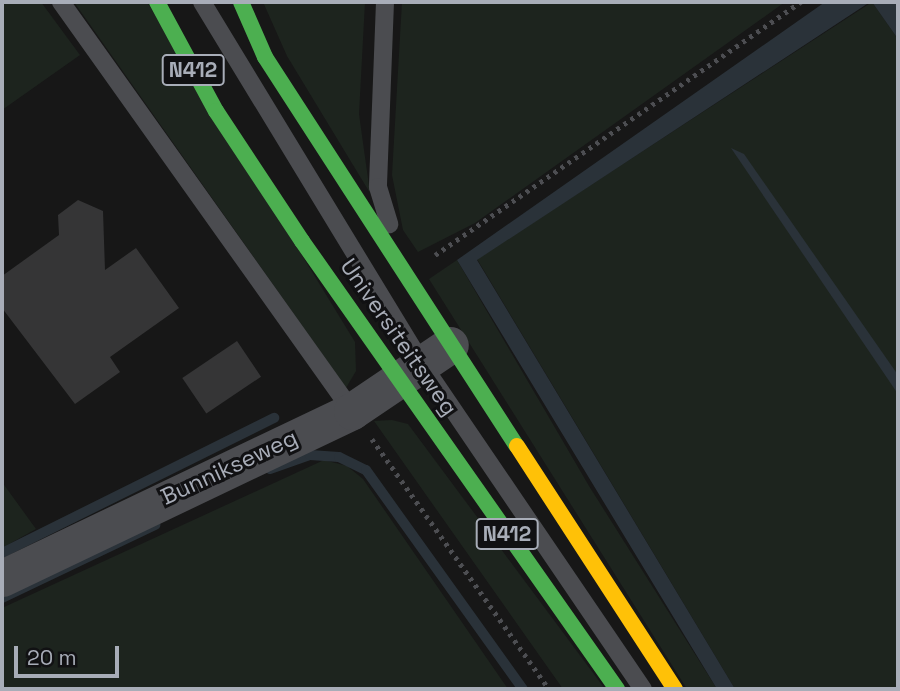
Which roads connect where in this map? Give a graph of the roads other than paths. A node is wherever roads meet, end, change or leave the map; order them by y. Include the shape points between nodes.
1 (61, 2) edge
2 (157, 2) edge
3 (202, 2) edge
4 (241, 2) edge
5 (385, 2) edge
6 (411, 272) junction
7 (379, 296) junction
8 (352, 314) junction
9 (423, 362) junction
10 (352, 411) junction
11 (2, 578) edge
12 (617, 689) edge
13 (643, 689) edge
14 (675, 689) edge

1 - 10 lane
2 - 8 main road, Universiteitsweg / N412 via 232,136
3 - 7 lane, Universiteitsweg / N412
4 - 6 main road, Universiteitsweg / N412 via 265,57
5 - 6 lane via 378,187 388,223
6 - 7 lane
6 - 9 main road, Universiteitsweg / N412
7 - 8 lane
7 - 9 lane, Universiteitsweg / N412
8 - 9 main road, Universiteitsweg / N412
9 - 10 street, Bunnikseweg
9 - 12 main road, Universiteitsweg / N412
9 - 13 lane, Universiteitsweg / N412
9 - 14 main road, Universiteitsweg / N412
10 - 11 street, Bunnikseweg

